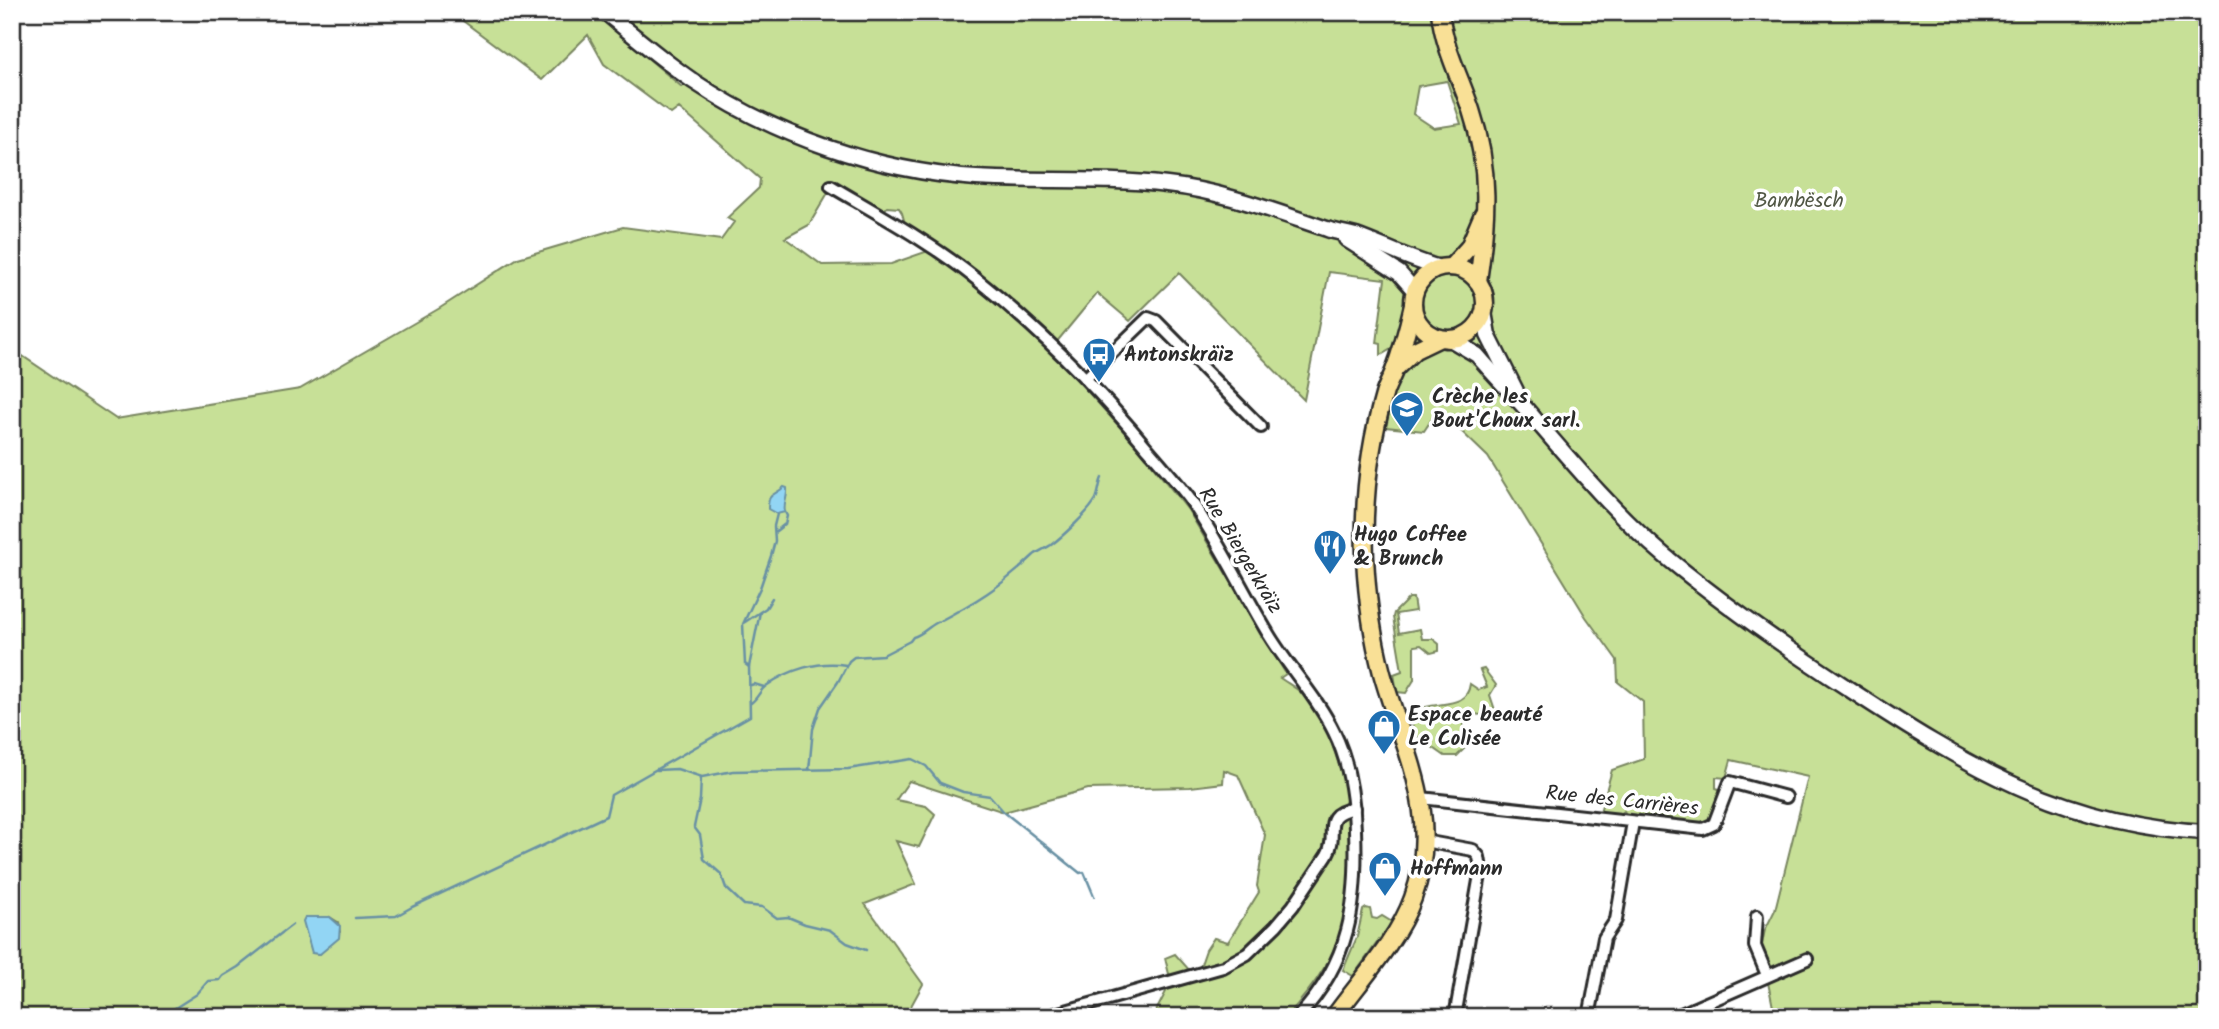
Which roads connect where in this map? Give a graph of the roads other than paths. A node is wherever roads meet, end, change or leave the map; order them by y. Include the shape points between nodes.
1 (605, 12) edge
2 (1440, 12) edge
3 (831, 186) dead end
4 (1486, 209) junction
5 (1333, 231) junction
6 (1446, 267) junction
7 (1478, 282) junction
8 (1414, 298) junction
9 (1485, 312) junction
10 (1445, 339) junction
11 (1394, 370) junction
12 (1087, 378) junction
13 (1525, 408) junction
14 (1261, 427) dead end
15 (1786, 797) dead end
16 (1421, 798) junction
17 (1354, 808) junction
18 (1633, 822) junction
19 (2207, 832) edge
20 (1424, 841) junction
21 (1756, 916) dead end
22 (1807, 959) dead end
23 (1767, 975) junction
24 (1044, 1017) edge
25 (1298, 1017) edge
26 (1334, 1017) edge
27 (1455, 1017) edge
28 (1589, 1017) edge
29 (1674, 1017) edge

1 - 5 main road via 664,61 726,102 782,129 855,155 974,178 1167,185 1225,196
2 - 4 main road via 1482,152
3 - 12 street, Rue Biergerkräiz via 974,277
4 - 6 main road via 1469,247
4 - 7 main road
5 - 6 main road via 1410,260
5 - 8 main road via 1399,273
6 - 7 main road via 1471,274
6 - 8 main road via 1424,276
7 - 9 main road
8 - 10 main road via 1421,326
8 - 11 main road
9 - 10 main road via 1468,334
9 - 13 main road via 1488,335
10 - 11 main road via 1415,350
10 - 13 main road via 1477,355
11 - 16 main road via 1384,392 1374,440 1364,530 1366,579 1382,672
12 - 14 street via 1148,318
12 - 17 street, Rue Biergerkräiz via 1187,496 1210,530 1271,638 1334,731
13 - 19 main road via 1614,508 1664,555 1762,631 1908,727 1997,779 2065,807 2135,825
15 - 18 street, Rue des Carrières via 1730,782 1719,816 1709,828
16 - 18 street, Rue des Carrières
16 - 20 main road
17 - 24 street via 1335,815 1331,849 1293,906 1247,954 1223,967
17 - 25 street, Rue Biergerkräiz via 1354,905 1324,985
18 - 28 street via 1616,920 1604,938
20 - 26 main road via 1413,897 1401,923
20 - 27 street via 1473,850 1479,857 1481,869
21 - 23 street via 1755,946
22 - 23 street
23 - 29 street

